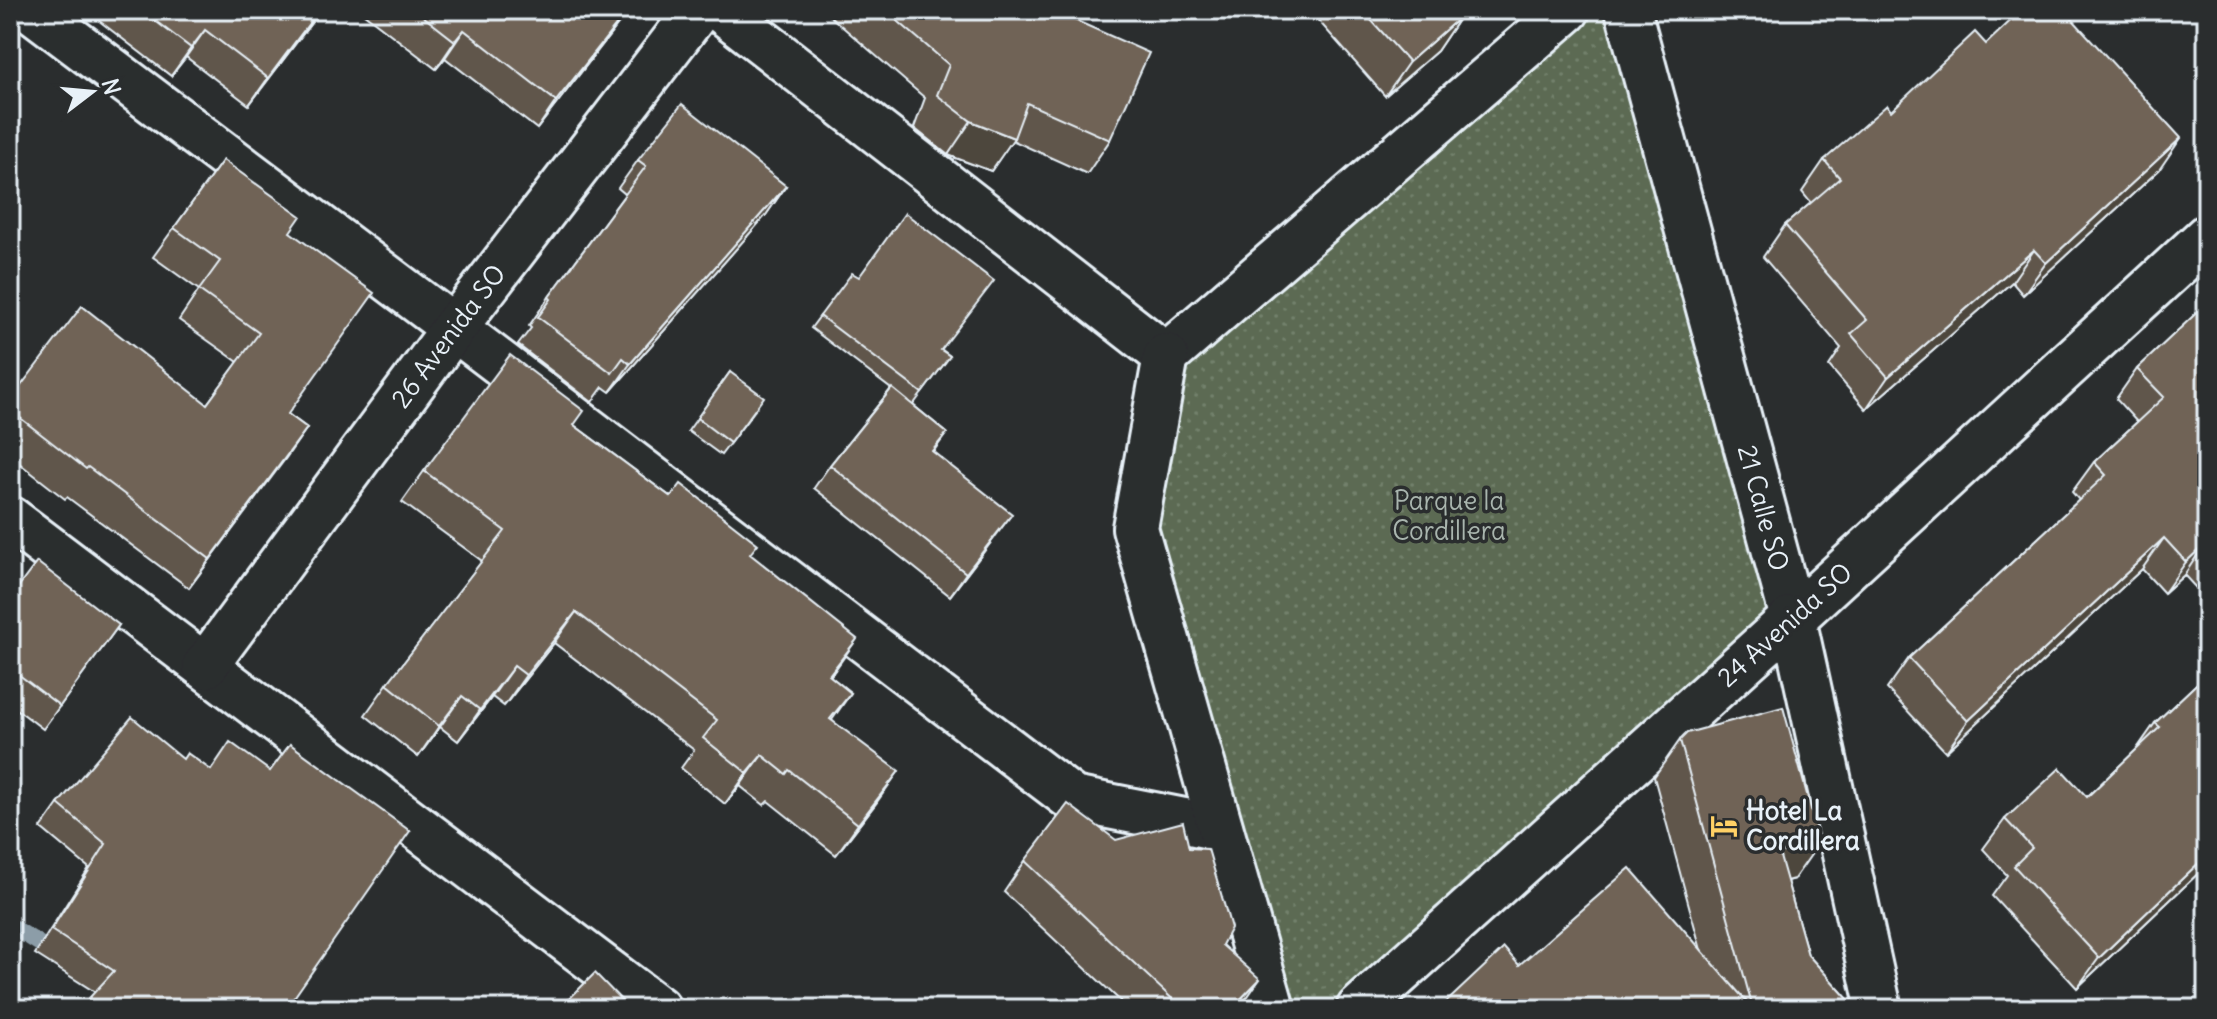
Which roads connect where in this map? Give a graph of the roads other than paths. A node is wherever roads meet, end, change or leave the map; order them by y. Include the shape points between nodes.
1 (32, 10) edge
2 (698, 10) edge
3 (721, 10) edge
4 (1567, 10) edge
5 (1628, 10) edge
6 (2207, 237) edge
7 (454, 328) junction
8 (1166, 356) junction
9 (10, 519) edge
10 (1793, 618) junction
11 (205, 666) junction
12 (1220, 828) junction
13 (658, 1009) edge
14 (1272, 1009) edge
15 (1359, 1009) edge
16 (1879, 1009) edge

1 - 7 street
2 - 7 street, 26 Avenida SO
3 - 8 street
4 - 8 street
5 - 10 street, 21 Calle SO
6 - 10 street, 24 Avenida SO
7 - 11 street, 26 Avenida SO
7 - 12 street via 1073,799
8 - 12 street via 1135,528
9 - 11 street
10 - 15 street, 24 Avenida SO
10 - 16 street, 21 Calle SO
11 - 13 street
12 - 14 street

